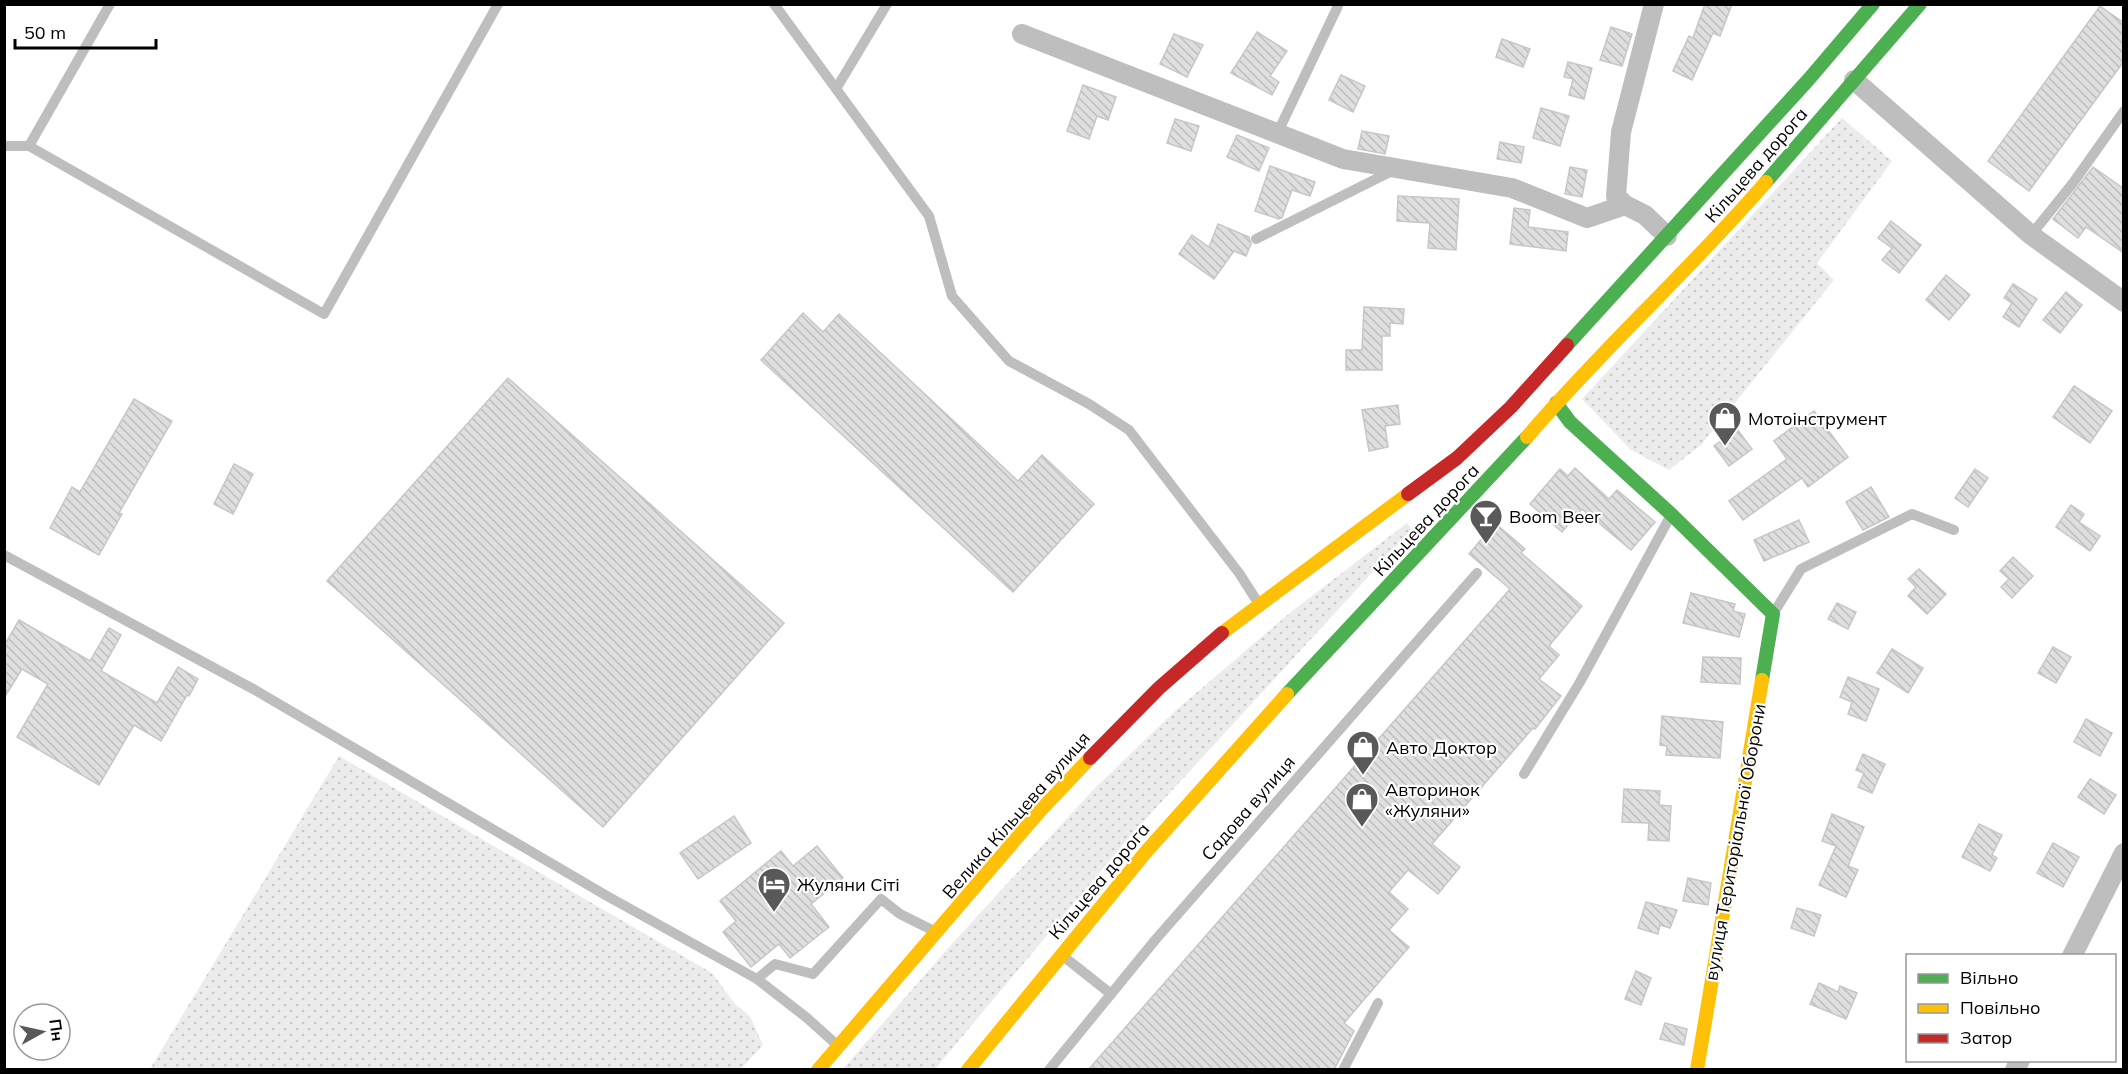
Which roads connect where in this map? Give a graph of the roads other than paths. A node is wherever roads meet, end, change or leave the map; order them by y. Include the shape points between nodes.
1 (110, 4) edge
2 (498, 4) edge
3 (774, 4) edge
4 (887, 4) edge
5 (1654, 4) edge
6 (1874, 4) edge
7 (1920, 4) edge
8 (1338, 6) dead end
9 (1022, 34) dead end
10 (1854, 80) junction
11 (836, 89) junction
12 (2124, 111) edge
13 (1277, 134) junction
14 (4, 146) edge
15 (29, 146) junction
16 (1397, 169) junction
17 (1625, 205) junction
18 (2031, 235) junction
19 (1667, 236) junction
20 (1256, 239) dead end
21 (2124, 302) edge
22 (1556, 403) junction
23 (1671, 515) junction
24 (1954, 530) dead end
25 (4, 555) edge
26 (1477, 573) dead end
27 (1259, 603) junction
28 (1773, 614) junction
29 (1524, 774) dead end
30 (2124, 853) edge
31 (937, 933) junction
32 (1061, 954) junction
33 (2073, 954) edge
34 (757, 979) junction
35 (1112, 994) junction
36 (1378, 1003) dead end
37 (838, 1046) junction
38 (818, 1070) edge
39 (968, 1070) edge
40 (1049, 1070) edge
41 (1343, 1070) edge
42 (1697, 1070) edge

1 - 15 lane
2 - 15 lane via 324,314
3 - 11 lane
4 - 11 lane
5 - 17 street via 1620,132 1616,196
6 - 19 main road, Кільцева дорога
7 - 10 main road, Кільцева дорога
8 - 13 lane
9 - 13 street
10 - 18 street
10 - 22 main road, Кільцева дорога via 1724,231
11 - 27 lane via 929,216 952,296 1009,361 1129,430
12 - 18 lane
13 - 16 street via 1343,159
14 - 15 lane
16 - 17 street via 1512,188 1587,218
16 - 20 lane
17 - 19 street via 1645,215
18 - 21 street
19 - 27 main road, Кільцева дорога via 1510,407 1456,458
22 - 23 main road via 1570,422
22 - 32 main road, Кільцева дорога via 1268,714
23 - 28 main road
23 - 29 lane via 1580,682
24 - 28 lane, вулиця Територіальної Оборони via 1912,514 1801,569
25 - 34 lane via 255,690
26 - 35 lane, Садова вулиця
27 - 31 main road, Велика Кільцева вулиця via 1202,649 1122,724 1039,812
28 - 42 main road, вулиця Територіальної Оборони
30 - 33 street
31 - 34 lane via 900,914 881,898 813,974 775,964
31 - 37 main road, Велика Кільцева вулиця
32 - 35 lane
32 - 39 main road, Кільцева дорога
34 - 37 lane
35 - 40 lane, Садова вулиця
36 - 41 lane
37 - 38 main road, Велика Кільцева вулиця

